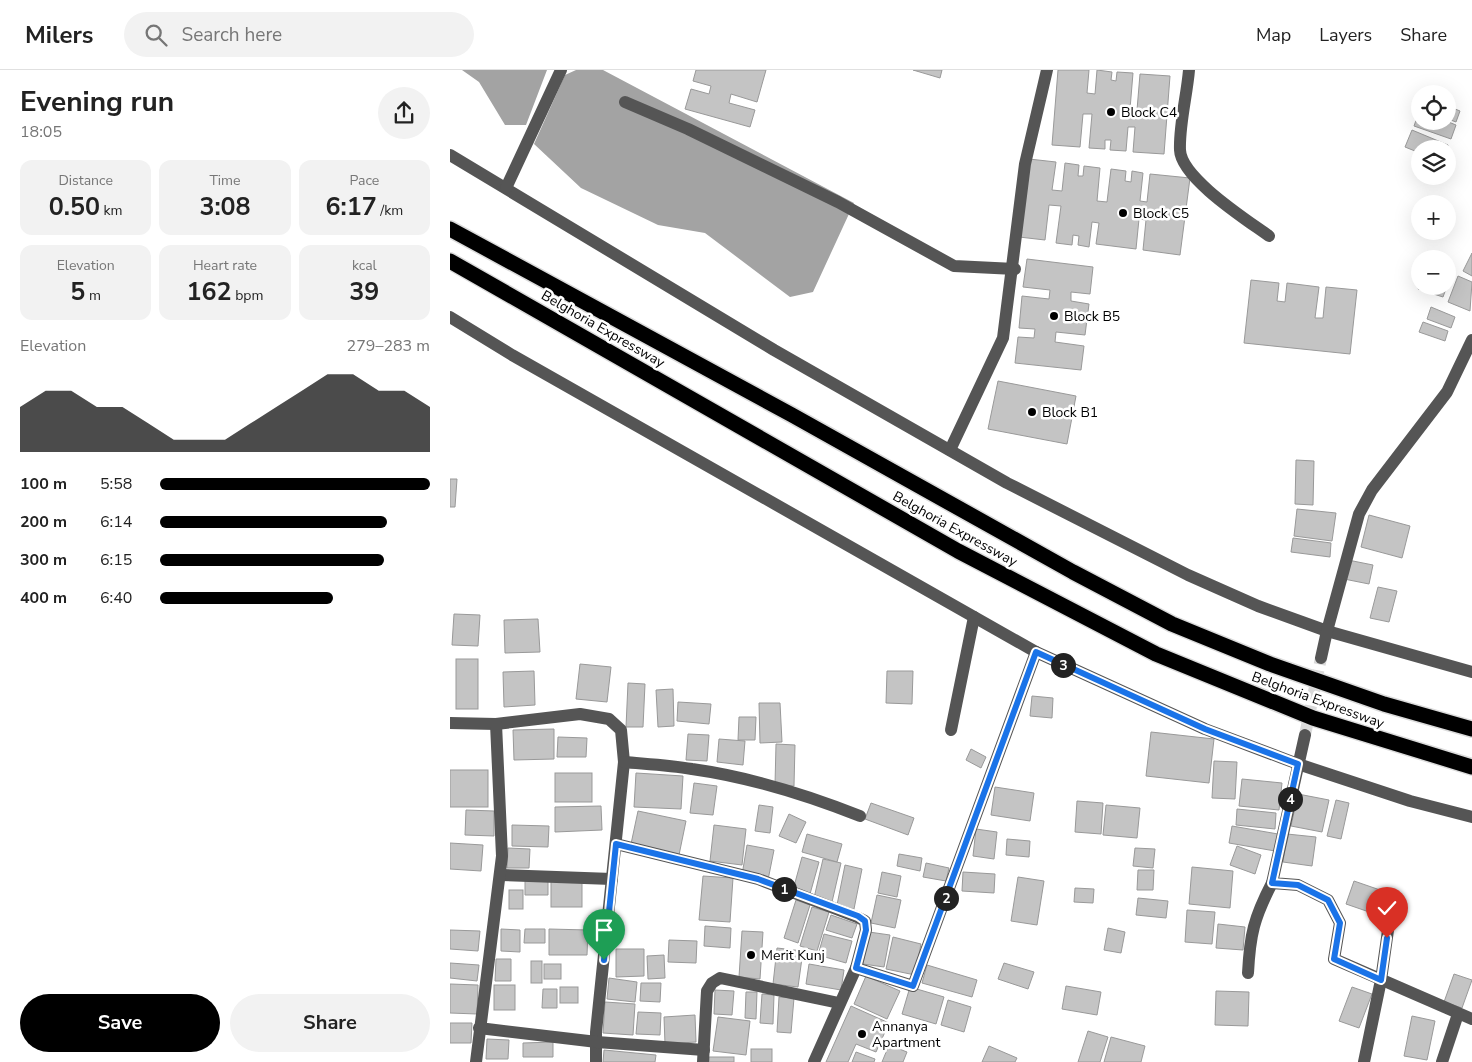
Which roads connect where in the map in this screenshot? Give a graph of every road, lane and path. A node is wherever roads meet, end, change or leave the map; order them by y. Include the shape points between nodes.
1 (561, 70) edge
2 (1047, 70) edge
3 (1190, 70) edge
4 (625, 102) dead end
5 (450, 155) edge
6 (506, 188) junction
7 (450, 229) edge
8 (1269, 236) dead end
9 (450, 261) edge
10 (1013, 268) junction
11 (450, 317) edge
12 (1472, 340) edge
13 (950, 450) junction
14 (974, 617) junction
15 (1326, 631) junction
16 (1036, 652) junction
17 (1322, 658) tunnel mouth
18 (1472, 672) edge
19 (450, 723) edge
20 (496, 724) junction
21 (1472, 728) edge
22 (951, 730) dead end
23 (1305, 735) tunnel mouth
24 (624, 762) junction
25 (1298, 764) junction
26 (1472, 767) edge
27 (860, 816) dead end
28 (1472, 817) edge
29 (616, 844) junction
30 (500, 875) junction
31 (612, 879) junction
32 (1272, 883) junction
33 (1394, 895) dead end
34 (856, 968) junction
35 (1248, 972) dead end
36 (1381, 980) junction
37 (839, 1003) junction
38 (1458, 1014) junction
39 (1472, 1019) edge
40 (479, 1028) junction
41 (597, 1042) junction
42 (704, 1056) edge
43 (476, 1062) edge
44 (596, 1062) edge
45 (814, 1062) edge
46 (1364, 1062) edge
47 (1442, 1062) edge

1 - 6 street
2 - 10 street via 1025,164
3 - 8 street via 1180,151 1186,166 1210,192
4 - 10 street via 838,202 954,266
5 - 6 street
6 - 13 street via 774,350
7 - 21 highway, Belghoria Expressway via 1172,624 1270,664 1384,704
9 - 26 highway, Belghoria Expressway via 958,551 1156,654 1312,718
10 - 13 street via 1003,338
11 - 14 street
12 - 15 street via 1447,392 1372,490 1359,514
13 - 15 street via 1007,483 1188,575
14 - 16 street
14 - 22 street
15 - 17 street
15 - 18 street
16 - 25 street via 1205,729
16 - 34 street via 913,986
19 - 20 street
20 - 24 street via 580,714 609,719 621,730
20 - 30 street via 502,856
23 - 25 street
24 - 27 street via 692,768 752,781 826,802
24 - 29 street
25 - 28 street via 1410,801
25 - 32 street
29 - 31 street
29 - 34 street via 758,879 858,916 865,921 866,930
30 - 31 street
30 - 40 street
31 - 41 street
32 - 35 street via 1250,936
32 - 36 street via 1298,885 1328,900 1340,923 1334,959
33 - 36 street
34 - 37 street
36 - 38 street
36 - 46 street
37 - 42 street via 720,978 712,982 707,991
37 - 45 street
38 - 39 street
38 - 47 street
40 - 41 street
40 - 43 street
41 - 42 street
41 - 44 street

